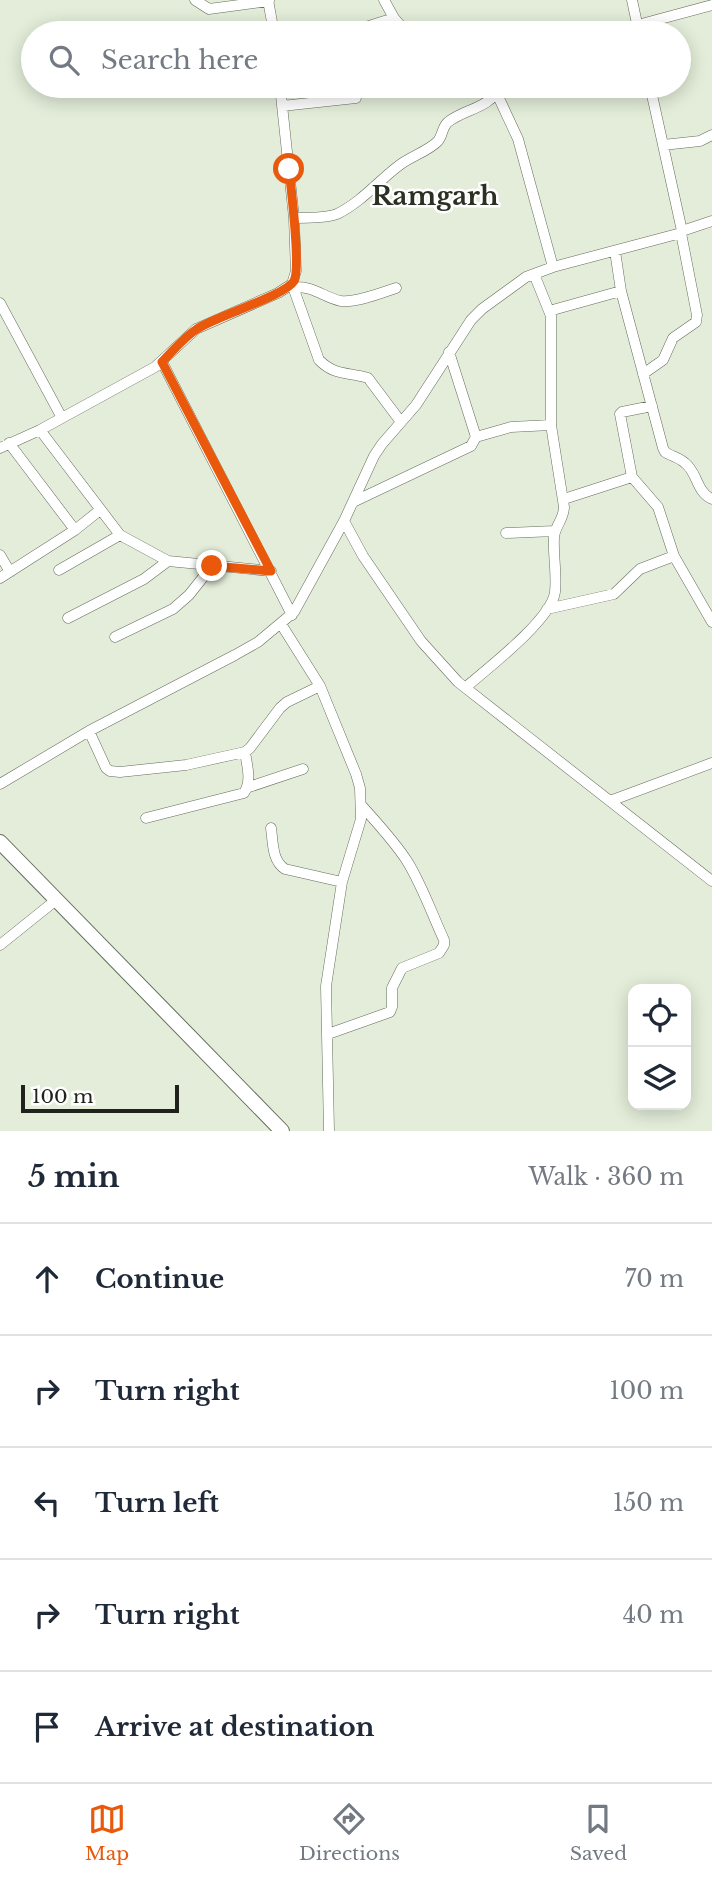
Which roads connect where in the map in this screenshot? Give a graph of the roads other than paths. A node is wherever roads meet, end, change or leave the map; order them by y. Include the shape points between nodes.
1 (195, 0) edge
2 (268, 0) edge
3 (384, 0) edge
4 (632, 0) edge
5 (712, 5) edge
6 (394, 19) joint
7 (272, 21) edge
8 (387, 21) edge
9 (636, 21) edge
10 (663, 21) edge
11 (281, 98) edge
12 (356, 98) dead end
13 (489, 98) edge
14 (501, 98) edge
15 (653, 98) edge
16 (282, 106) junction
17 (712, 135) edge
18 (663, 145) junction
19 (294, 218) junction
20 (712, 221) edge
21 (682, 232) junction
22 (615, 251) junction
23 (553, 267) junction
24 (534, 274) junction
25 (293, 285) junction
26 (396, 288) dead end
27 (621, 290) junction
28 (0, 303) edge
29 (549, 311) junction
30 (449, 352) junction
31 (162, 362) junction
32 (643, 374) junction
33 (652, 406) junction
34 (62, 418) junction
35 (401, 422) junction
36 (551, 425) junction
37 (40, 430) junction
38 (476, 437) junction
39 (5, 446) edge
40 (632, 477) junction
41 (564, 499) junction
42 (712, 499) edge
43 (353, 502) junction
44 (100, 510) junction
45 (342, 525) junction
46 (75, 530) junction
47 (555, 531) junction
48 (506, 533) dead end
49 (120, 535) junction
50 (0, 555) edge
51 (674, 556) junction
52 (168, 561) junction
53 (212, 566) junction
54 (59, 570) dead end
55 (271, 571) junction
56 (5, 575) edge
57 (547, 609) junction
58 (293, 613) junction
59 (68, 618) dead end
60 (712, 622) edge
61 (281, 624) junction
62 (115, 637) dead end
63 (320, 686) junction
64 (466, 687) junction
65 (89, 731) junction
66 (245, 752) junction
67 (712, 763) edge
68 (303, 769) dead end
69 (0, 784) edge
70 (248, 787) junction
71 (610, 801) junction
72 (362, 806) junction
73 (146, 818) dead end
74 (271, 828) dead end
75 (0, 842) edge
76 (712, 881) edge
77 (342, 882) junction
78 (56, 900) junction
79 (0, 945) edge
80 (328, 1034) junction
81 (277, 1128) edge
82 (329, 1131) edge

1 - 2 street via 208,9
2 - 7 street
3 - 6 street
4 - 9 street
5 - 10 street
6 - 8 street
11 - 16 street
12 - 16 street
13 - 19 street via 450,121 439,141 337,214
14 - 23 street via 519,139
15 - 18 street
16 - 19 street
17 - 18 street
18 - 21 street
19 - 25 street
20 - 21 street
21 - 22 street
21 - 32 street via 696,322 673,338 663,360
22 - 23 street
22 - 27 street
23 - 24 street
24 - 29 street
24 - 30 street via 482,309
25 - 26 street via 340,301
25 - 31 street via 196,329
25 - 35 street via 319,360 334,372 368,378
27 - 29 street
27 - 32 street
28 - 34 street
29 - 36 street
30 - 35 street
30 - 38 street
31 - 34 street
31 - 55 street
32 - 33 street
33 - 40 street via 620,414
33 - 42 street via 664,452 683,461 705,496
34 - 37 street
35 - 43 street via 374,456
36 - 38 street via 511,427
36 - 41 street
37 - 39 street
37 - 44 street
38 - 43 street via 465,450
39 - 46 street
40 - 41 street
40 - 51 street via 658,508
41 - 47 street via 565,513
43 - 45 street
44 - 46 street
44 - 49 street
45 - 58 street
45 - 64 street via 421,641
46 - 56 street
47 - 48 street
47 - 57 street via 555,593
49 - 52 street
49 - 54 street
50 - 56 street
51 - 57 street via 640,569 614,594
51 - 60 street
52 - 53 street
52 - 59 street via 144,579
53 - 55 street
53 - 62 street via 173,609
55 - 58 street
57 - 64 street via 518,643
58 - 61 street
61 - 63 street
61 - 65 street via 235,655
63 - 66 street via 280,708
63 - 72 street via 356,774
64 - 71 street
65 - 66 street via 106,768 116,772 186,765
65 - 69 street
66 - 70 street
67 - 71 street
68 - 70 street
70 - 73 street via 241,795
71 - 76 street
72 - 77 street
72 - 80 street via 407,862 444,945 439,953 402,968 392,988 390,1012
74 - 77 street via 279,866
75 - 78 main road
77 - 80 street via 326,986
78 - 79 street
78 - 81 main road
80 - 82 street

